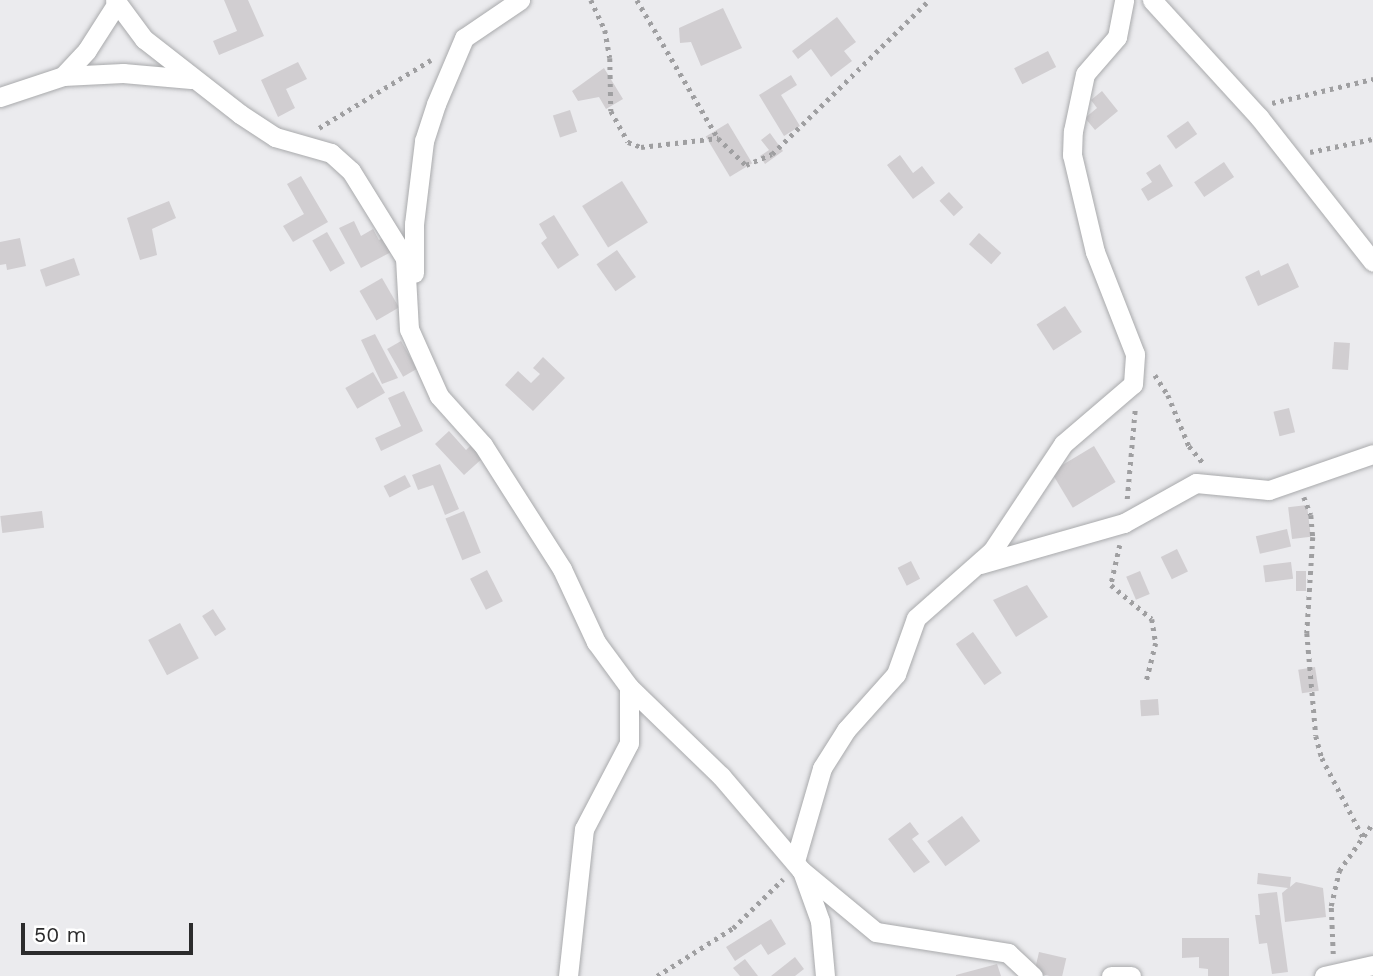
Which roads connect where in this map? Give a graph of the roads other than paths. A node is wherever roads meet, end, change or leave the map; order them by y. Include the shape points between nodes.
1 (520, 0) edge
2 (1124, 0) edge
3 (1152, 0) edge
4 (116, 2) edge
5 (63, 76) junction
6 (191, 79) junction
7 (0, 97) edge
8 (1373, 262) edge
9 (414, 340) junction
10 (1373, 454) edge
11 (976, 565) junction
12 (629, 687) junction
13 (798, 865) junction
14 (1373, 965) edge
15 (1330, 973) edge
16 (568, 976) edge
17 (825, 976) edge
18 (1030, 976) edge
19 (1111, 976) edge
20 (1131, 976) edge

1 - 9 street via 464,38 424,141 414,224
2 - 11 street via 1117,37 1085,74 1072,156 1095,252 1135,354 1135,366 1128,390 1063,444 1044,468 1012,527
3 - 8 street via 1292,156
4 - 5 street via 87,50
4 - 6 street via 144,39
5 - 6 street via 123,73
5 - 7 street
6 - 9 street via 264,132 331,153 351,171 405,258 409,329
9 - 12 street via 439,396 483,445 562,569 596,642
10 - 11 street via 1269,490 1196,483 1124,523
11 - 13 street via 921,610 907,632 896,674 834,747 810,804
12 - 13 street via 721,776
12 - 16 street via 628,743 584,829
13 - 17 street via 820,921
13 - 18 street via 876,932 1008,953
14 - 15 street
19 - 20 street

